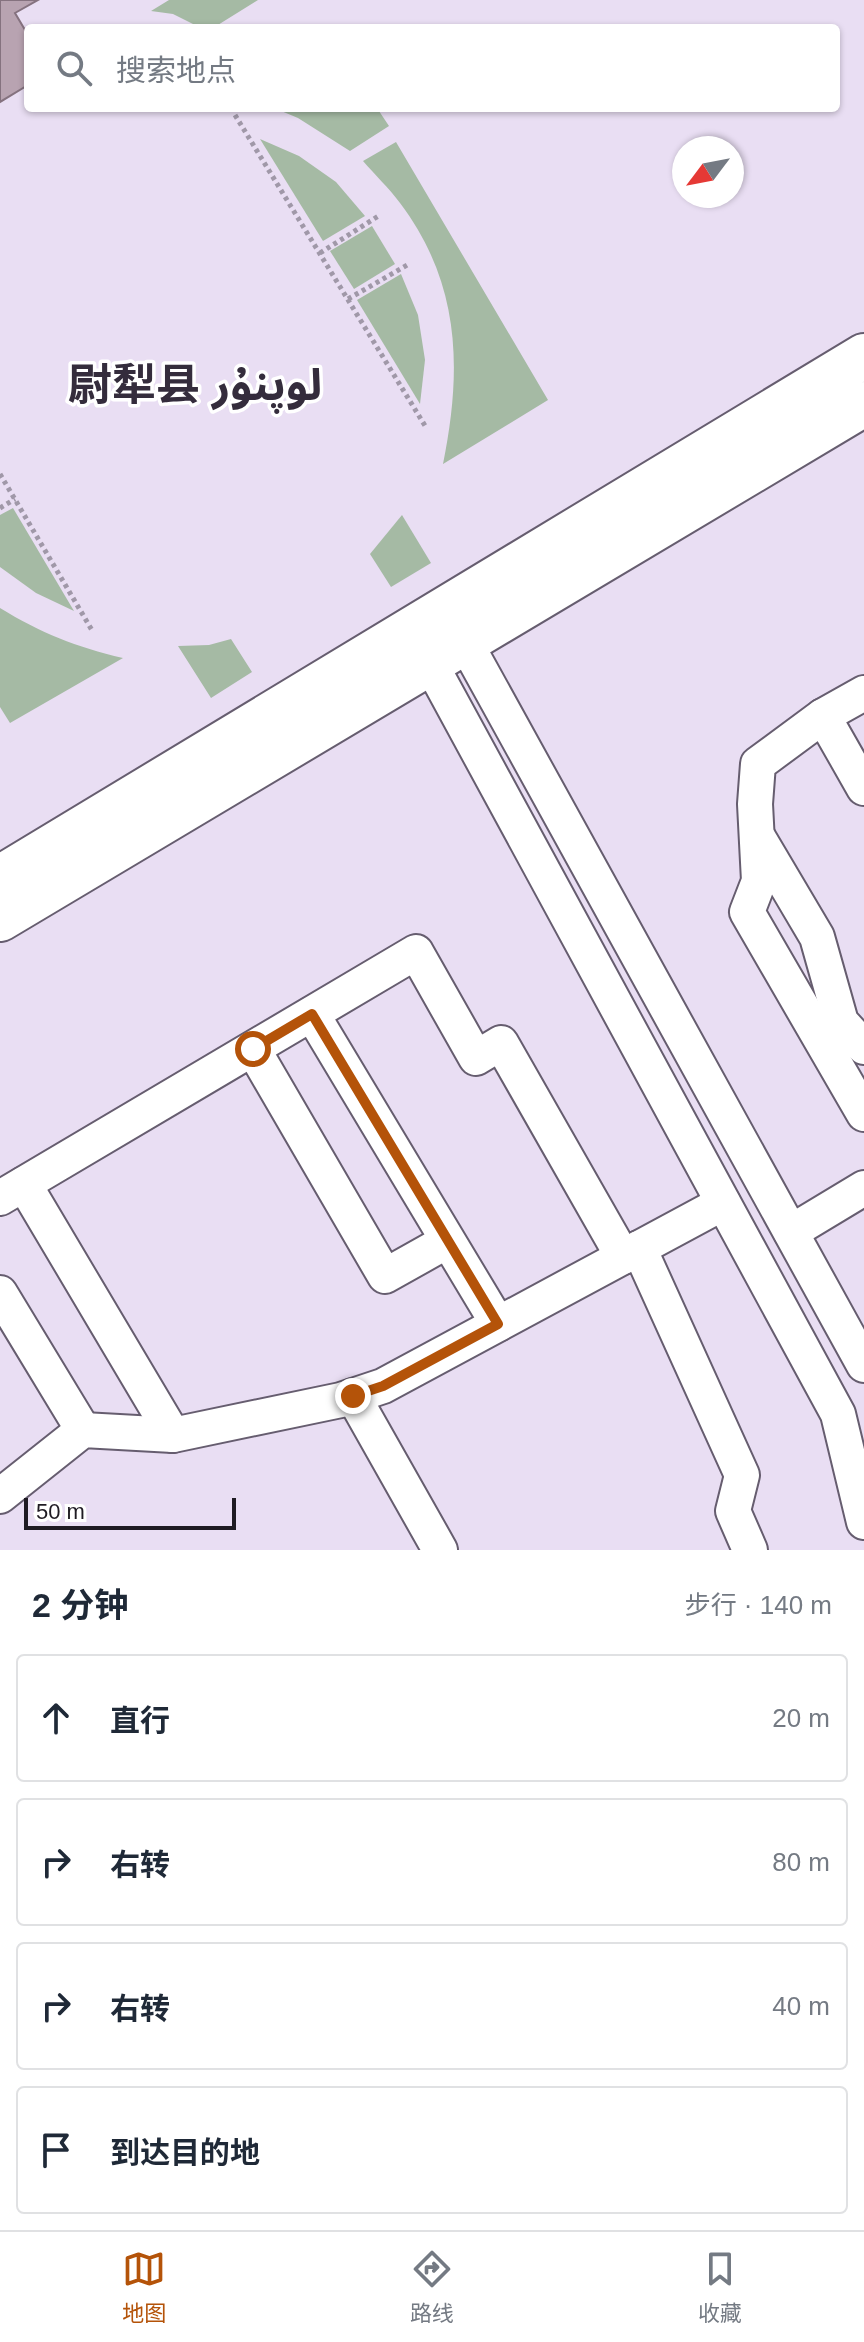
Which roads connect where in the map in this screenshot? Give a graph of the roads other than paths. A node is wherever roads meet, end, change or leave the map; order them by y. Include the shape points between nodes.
1 (864, 356) edge
2 (864, 404) edge
3 (447, 653) junction
4 (864, 693) edge
5 (823, 716) junction
6 (864, 788) edge
7 (757, 835) junction
8 (0, 878) edge
9 (0, 919) edge
10 (312, 1014) junction
11 (864, 1047) edge
12 (253, 1049) junction
13 (864, 1114) edge
14 (864, 1188) edge
15 (12, 1191) edge
16 (723, 1203) junction
17 (791, 1232) junction
18 (442, 1244) dead end
19 (631, 1252) junction
20 (0, 1293) edge
21 (498, 1324) junction
22 (864, 1365) edge
23 (353, 1396) junction
24 (83, 1430) junction
25 (173, 1435) junction
26 (0, 1496) edge
27 (864, 1522) edge
28 (440, 1550) edge
29 (750, 1550) edge

1 - 8 highway
2 - 3 highway
3 - 9 highway
3 - 16 street
3 - 17 street
4 - 5 street
5 - 6 street
5 - 7 street via 758,764
7 - 11 street via 817,937 841,1022
7 - 13 street via 759,881 747,912
10 - 12 street
10 - 19 street via 416,952 476,1058 501,1043
10 - 21 street
12 - 15 street
12 - 18 street via 385,1276
14 - 17 street
15 - 25 street
16 - 19 street
16 - 27 street via 838,1414
17 - 22 street
19 - 21 street
19 - 29 street via 742,1475 733,1511
20 - 24 street
21 - 23 street via 383,1386
23 - 25 street
23 - 28 street
24 - 25 street
24 - 26 street

